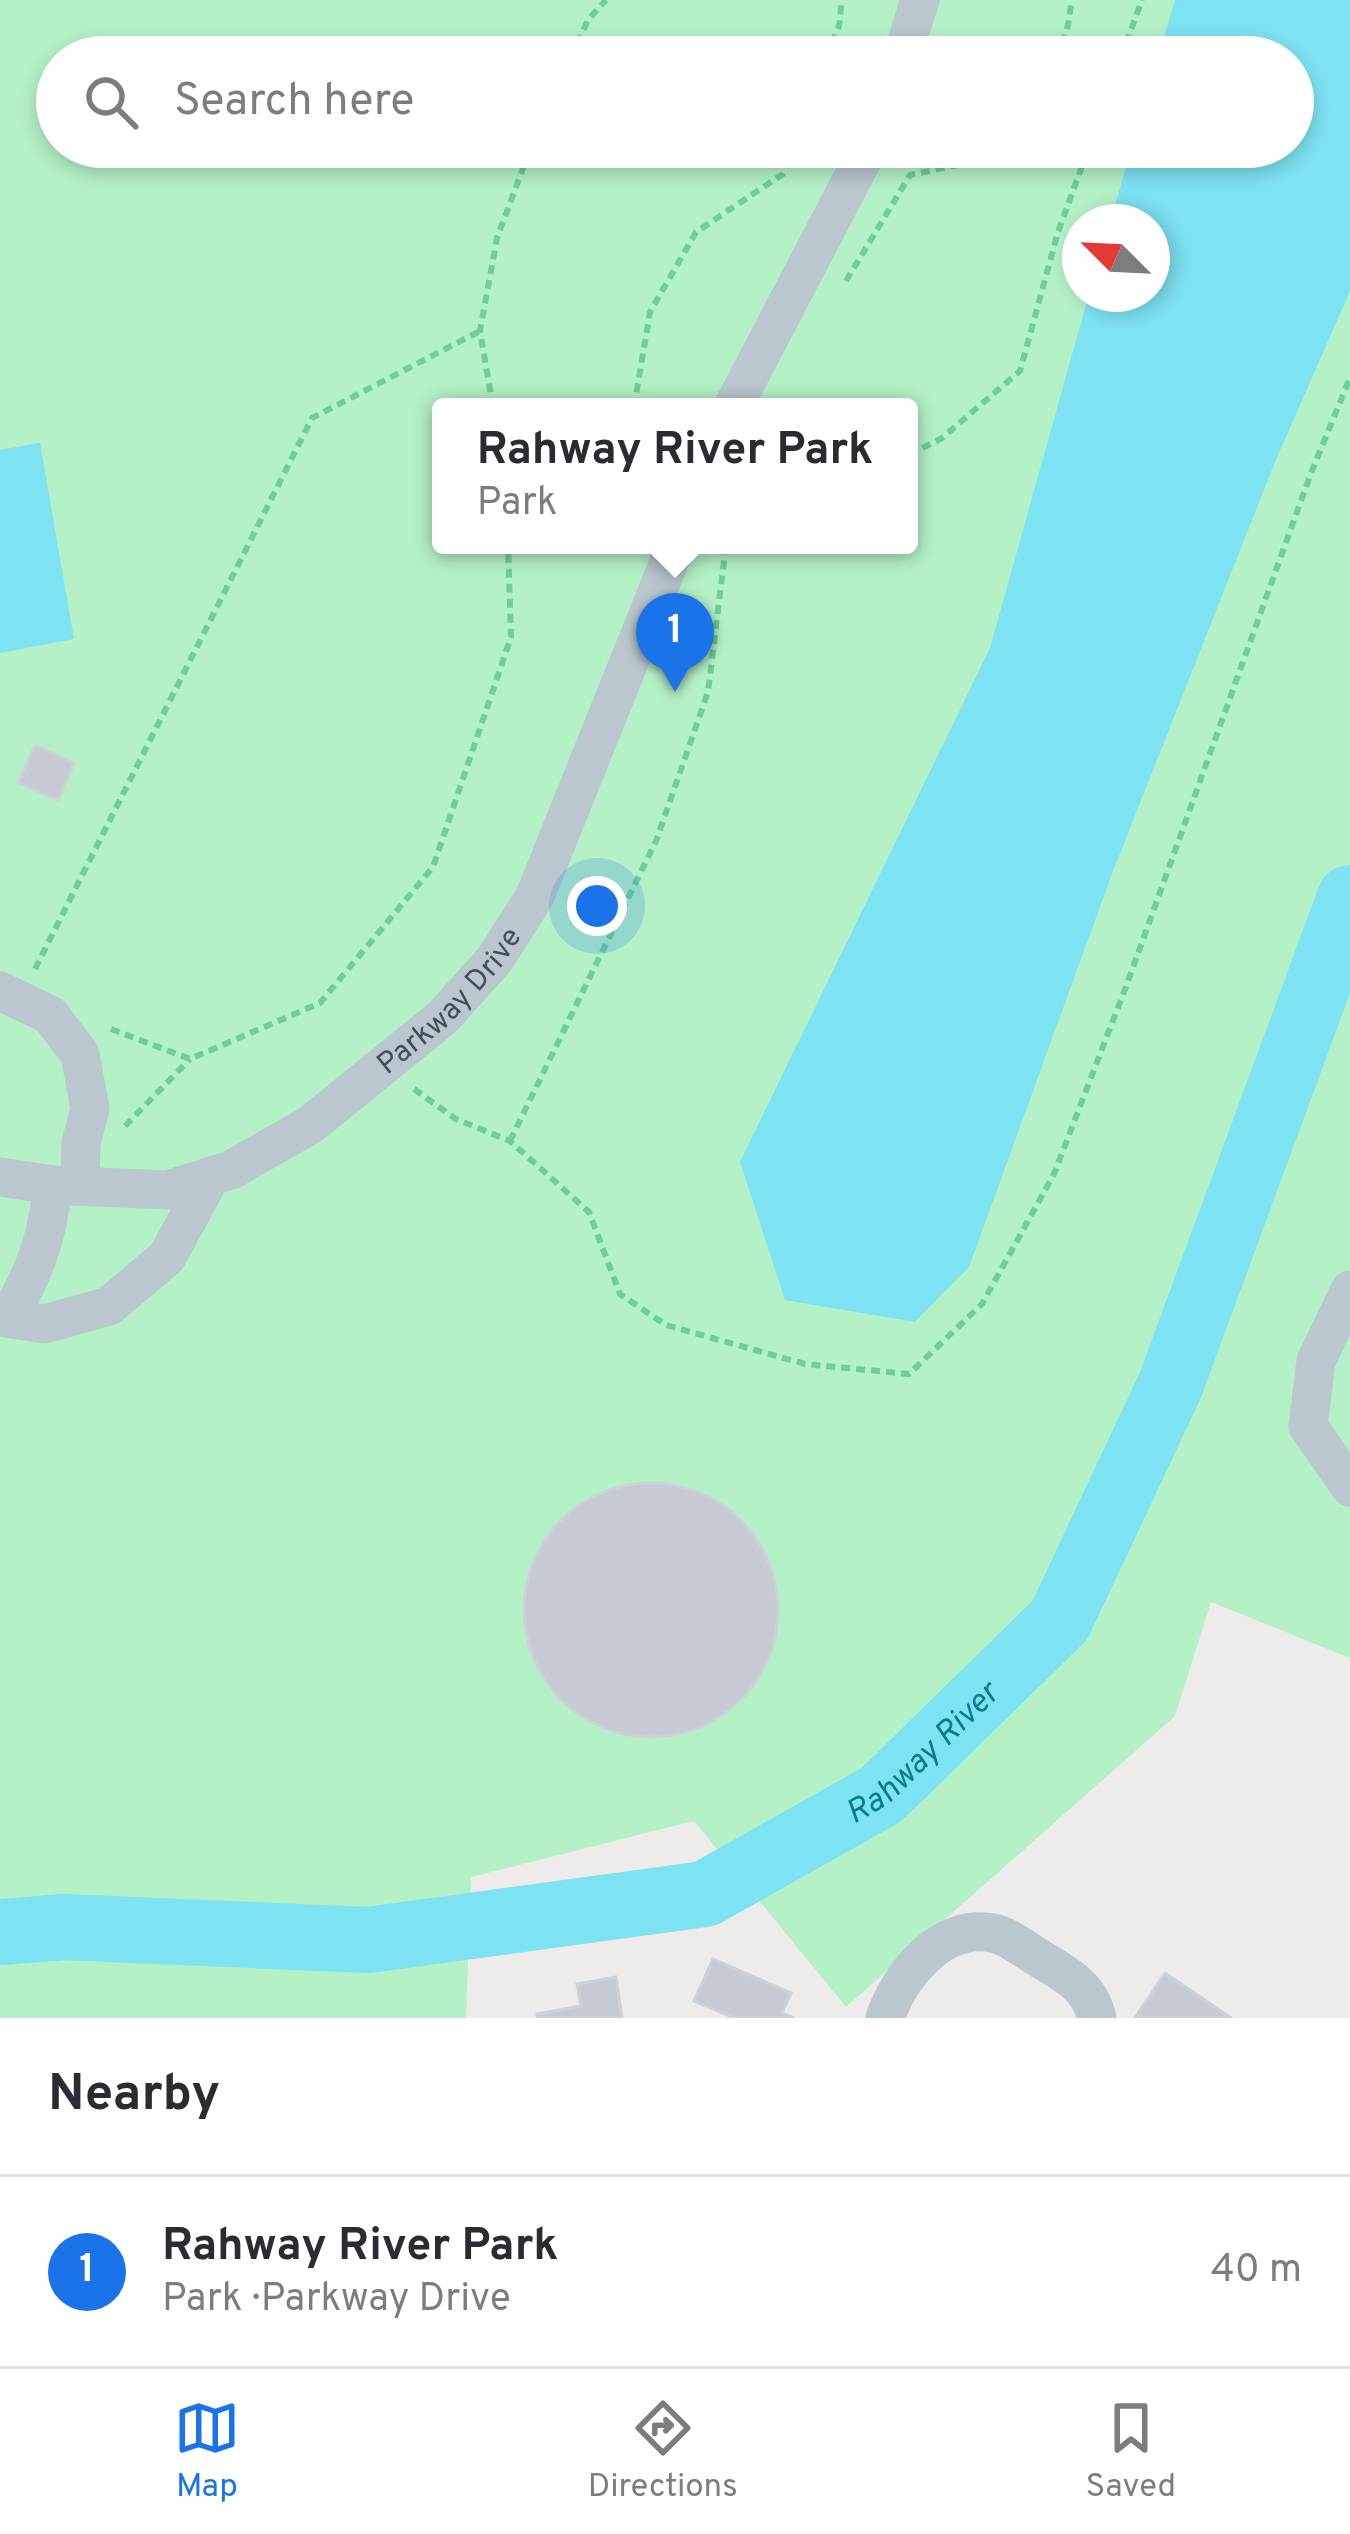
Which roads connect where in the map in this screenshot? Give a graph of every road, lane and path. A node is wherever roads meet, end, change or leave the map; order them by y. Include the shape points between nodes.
1 (606, 0) edge
2 (842, 0) edge
3 (920, 0) edge
4 (1072, 0) edge
5 (1142, 0) edge
6 (581, 36) edge
7 (834, 36) edge
8 (909, 36) edge
9 (1065, 36) edge
10 (1129, 36) edge
11 (523, 168) edge
12 (786, 168) edge
13 (858, 168) edge
14 (944, 168) edge
15 (1081, 168) edge
16 (843, 286) dead end
17 (480, 331) junction
18 (1350, 378) edge
19 (491, 398) edge
20 (636, 398) edge
21 (738, 398) edge
22 (918, 450) edge
23 (508, 554) edge
24 (672, 554) edge
25 (725, 554) edge
26 (11, 988) edge
27 (104, 1026) dead end
28 (385, 1068) junction
29 (510, 1141) junction
30 (211, 1176) junction
31 (0, 1177) edge
32 (66, 1185) junction
33 (1350, 1290) edge
34 (4, 1318) edge
35 (1350, 1487) edge
36 (885, 2018) edge
37 (1097, 2018) edge

1 - 6 path
2 - 7 path
3 - 8 street
4 - 9 path
5 - 10 path
11 - 17 path via 496,238
12 - 20 path via 696,232 650,312
13 - 21 street
14 - 16 path via 910,175
15 - 22 path via 1020,371
17 - 19 path
17 - 26 path via 312,418 37,967
18 - 29 path via 1054,1174 982,1304 909,1374 806,1364 666,1325 620,1294 589,1212
23 - 27 path via 511,637 433,867 320,1004 190,1060
24 - 28 street, Parkway Drive via 535,896 495,958
25 - 29 path via 708,692 656,841
26 - 32 street via 50,1015 80,1054 90,1109
28 - 29 path via 456,1119
28 - 30 street, Parkway Drive via 310,1125
30 - 32 street, Parkway Drive via 167,1190
30 - 34 street via 167,1257 109,1306 45,1324
31 - 32 street, Parkway Drive
32 - 34 street via 29,1282
33 - 35 street via 1316,1361 1309,1426
36 - 37 street via 926,1952 955,1937 994,1933 1065,1973 1092,1996

